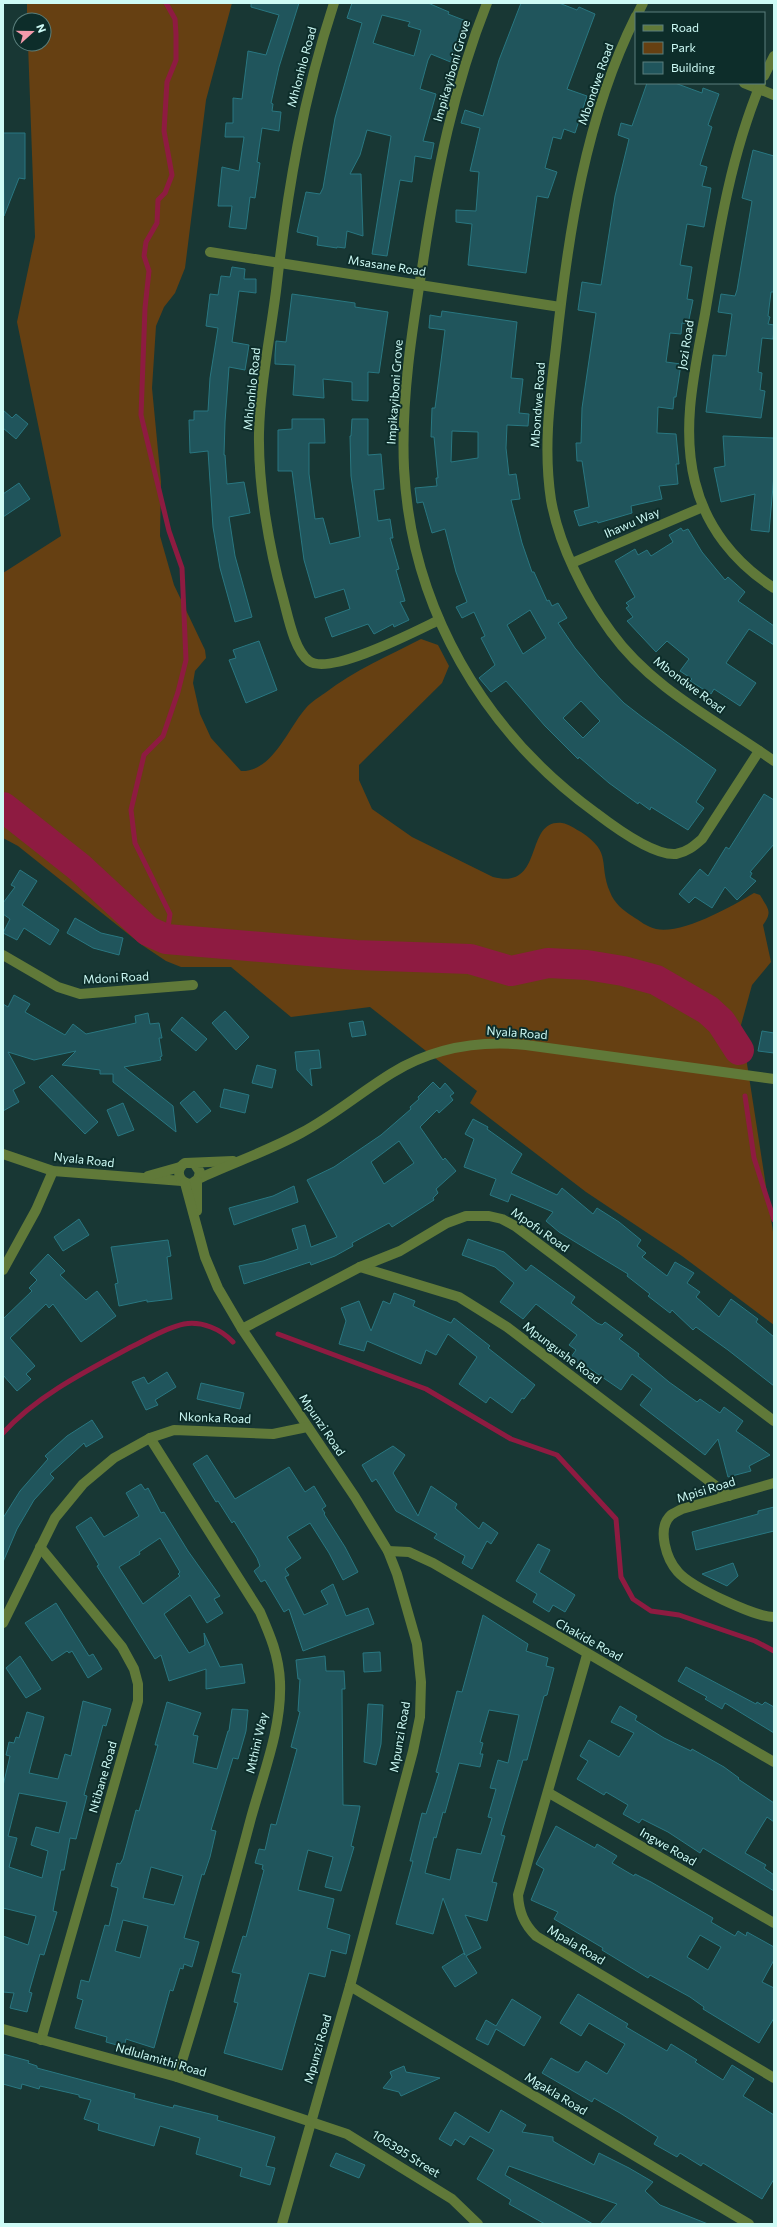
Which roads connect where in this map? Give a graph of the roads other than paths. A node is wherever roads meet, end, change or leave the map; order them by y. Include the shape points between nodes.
1 (334, 3) edge
2 (487, 3) edge
3 (643, 3) edge
4 (638, 12) edge
5 (635, 20) edge
6 (632, 34) edge
7 (774, 56) edge
8 (765, 74) edge
9 (749, 84) edge
10 (760, 86) edge
11 (774, 95) edge
12 (210, 252) dead end
13 (279, 263) junction
14 (419, 284) junction
15 (560, 307) junction
16 (703, 507) junction
17 (572, 562) junction
18 (774, 588) edge
19 (439, 620) junction
20 (760, 751) junction
21 (774, 761) edge
22 (3, 955) edge
23 (193, 985) dead end
24 (774, 1079) edge
25 (3, 1154) edge
26 (239, 1161) junction
27 (194, 1164) junction
28 (180, 1167) junction
29 (53, 1171) junction
30 (141, 1178) junction
31 (197, 1180) junction
32 (184, 1182) junction
33 (198, 1226) junction
34 (360, 1267) junction
35 (3, 1270) edge
36 (242, 1329) junction
37 (774, 1421) edge
38 (307, 1427) junction
39 (150, 1438) junction
40 (774, 1483) edge
41 (729, 1496) junction
42 (40, 1547) junction
43 (388, 1551) junction
44 (774, 1617) edge
45 (3, 1623) edge
46 (588, 1655) junction
47 (774, 1762) edge
48 (549, 1793) junction
49 (774, 1924) edge
50 (350, 1986) junction
51 (3, 2029) edge
52 (41, 2040) junction
53 (177, 2077) junction
54 (774, 2078) edge
55 (311, 2121) junction
56 (282, 2224) edge
57 (478, 2224) edge
58 (749, 2224) edge

1 - 13 street, Mhlonhlo Road via 302,116
2 - 14 street, Impikayiboni Grove via 474,37 452,113 432,206
3 - 4 street
5 - 6 street, Mbondwe Road
6 - 15 street, Mbondwe Road via 604,92 591,136 572,227
7 - 8 street
9 - 10 street
10 - 11 street
10 - 16 street, Jozi Road via 732,166 695,373 689,430 690,451 695,482
12 - 13 street, Msasane Road
13 - 14 street, Msasane Road
13 - 19 street, Mhlonhlo Road via 261,408 260,452 277,577 294,638 310,661 320,665 331,664 357,657
14 - 15 street, Msasane Road
14 - 19 street, Impikayiboni Grove via 405,402 404,470 418,561
15 - 17 street, Mbondwe Road via 548,406 547,454 552,502
16 - 17 street, Ihawu Way
16 - 18 street, Jozi Road via 710,524 723,542 750,570
17 - 20 street, Mbondwe Road via 596,611 638,662 689,704
19 - 20 street, Impikayiboni Grove via 456,656 484,702 512,738 549,776 579,801 614,827 655,849 676,854 690,849 702,839
20 - 21 street, Mbondwe Road
22 - 23 street, Mdoni Road via 58,987 80,994
24 - 26 street, Nyala Road via 526,1045 470,1045 431,1054 410,1063 301,1133
25 - 29 street, Nyala Road
26 - 27 street, Nyala Road
26 - 31 street, Nyala Road
27 - 28 street via 188,1162
27 - 31 street via 200,1172
28 - 30 street, Nyala Road
28 - 32 street via 178,1173
29 - 30 street, Nyala Road
29 - 35 street via 36,1210
30 - 32 street, Nyala Road
31 - 32 street via 191,1184
31 - 33 street, Mpunzi Road
32 - 33 street, Mpunzi Road
33 - 36 street, Mpunzi Road via 210,1273
34 - 36 street, Mpofu Road
34 - 37 street, Mpofu Road via 400,1251 448,1223 466,1216 502,1219
34 - 41 street, Mpungushe Road via 459,1296 507,1327
36 - 38 street, Mpunzi Road
38 - 39 street, Nkonka Road via 273,1434 174,1430
38 - 43 street, Mpunzi Road
39 - 42 street, Nkonka Road via 114,1458 83,1484 55,1518
39 - 53 street, Mthini Way via 260,1612 278,1658 280,1682 276,1726 211,1968
40 - 41 street, Mpisi Road
41 - 44 street, Mpisi Road via 682,1509 670,1516 664,1528 664,1542 669,1557 678,1572 692,1583 746,1611
42 - 45 street, Nkonka Road
42 - 52 street, Ntibane Road via 122,1647 134,1669 138,1684 138,1701
43 - 46 street, Chakide Road via 409,1552 433,1563
43 - 50 street, Mpunzi Road via 417,1644 421,1682 420,1717 413,1752
46 - 47 street, Chakide Road
46 - 48 street, Mpala Road
48 - 49 street, Ingwe Road
48 - 54 street, Mpala Road via 518,1895 521,1915 530,1930 536,1936
50 - 55 street, Mpunzi Road
50 - 58 street, Mgakla Road
51 - 52 street, Ndlulamithi Road
52 - 53 street, Ndlulamithi Road
53 - 55 street, Ndlulamithi Road
55 - 56 street, Mpunzi Road
55 - 57 street, 106395 Street via 347,2134 365,2144 452,2199

